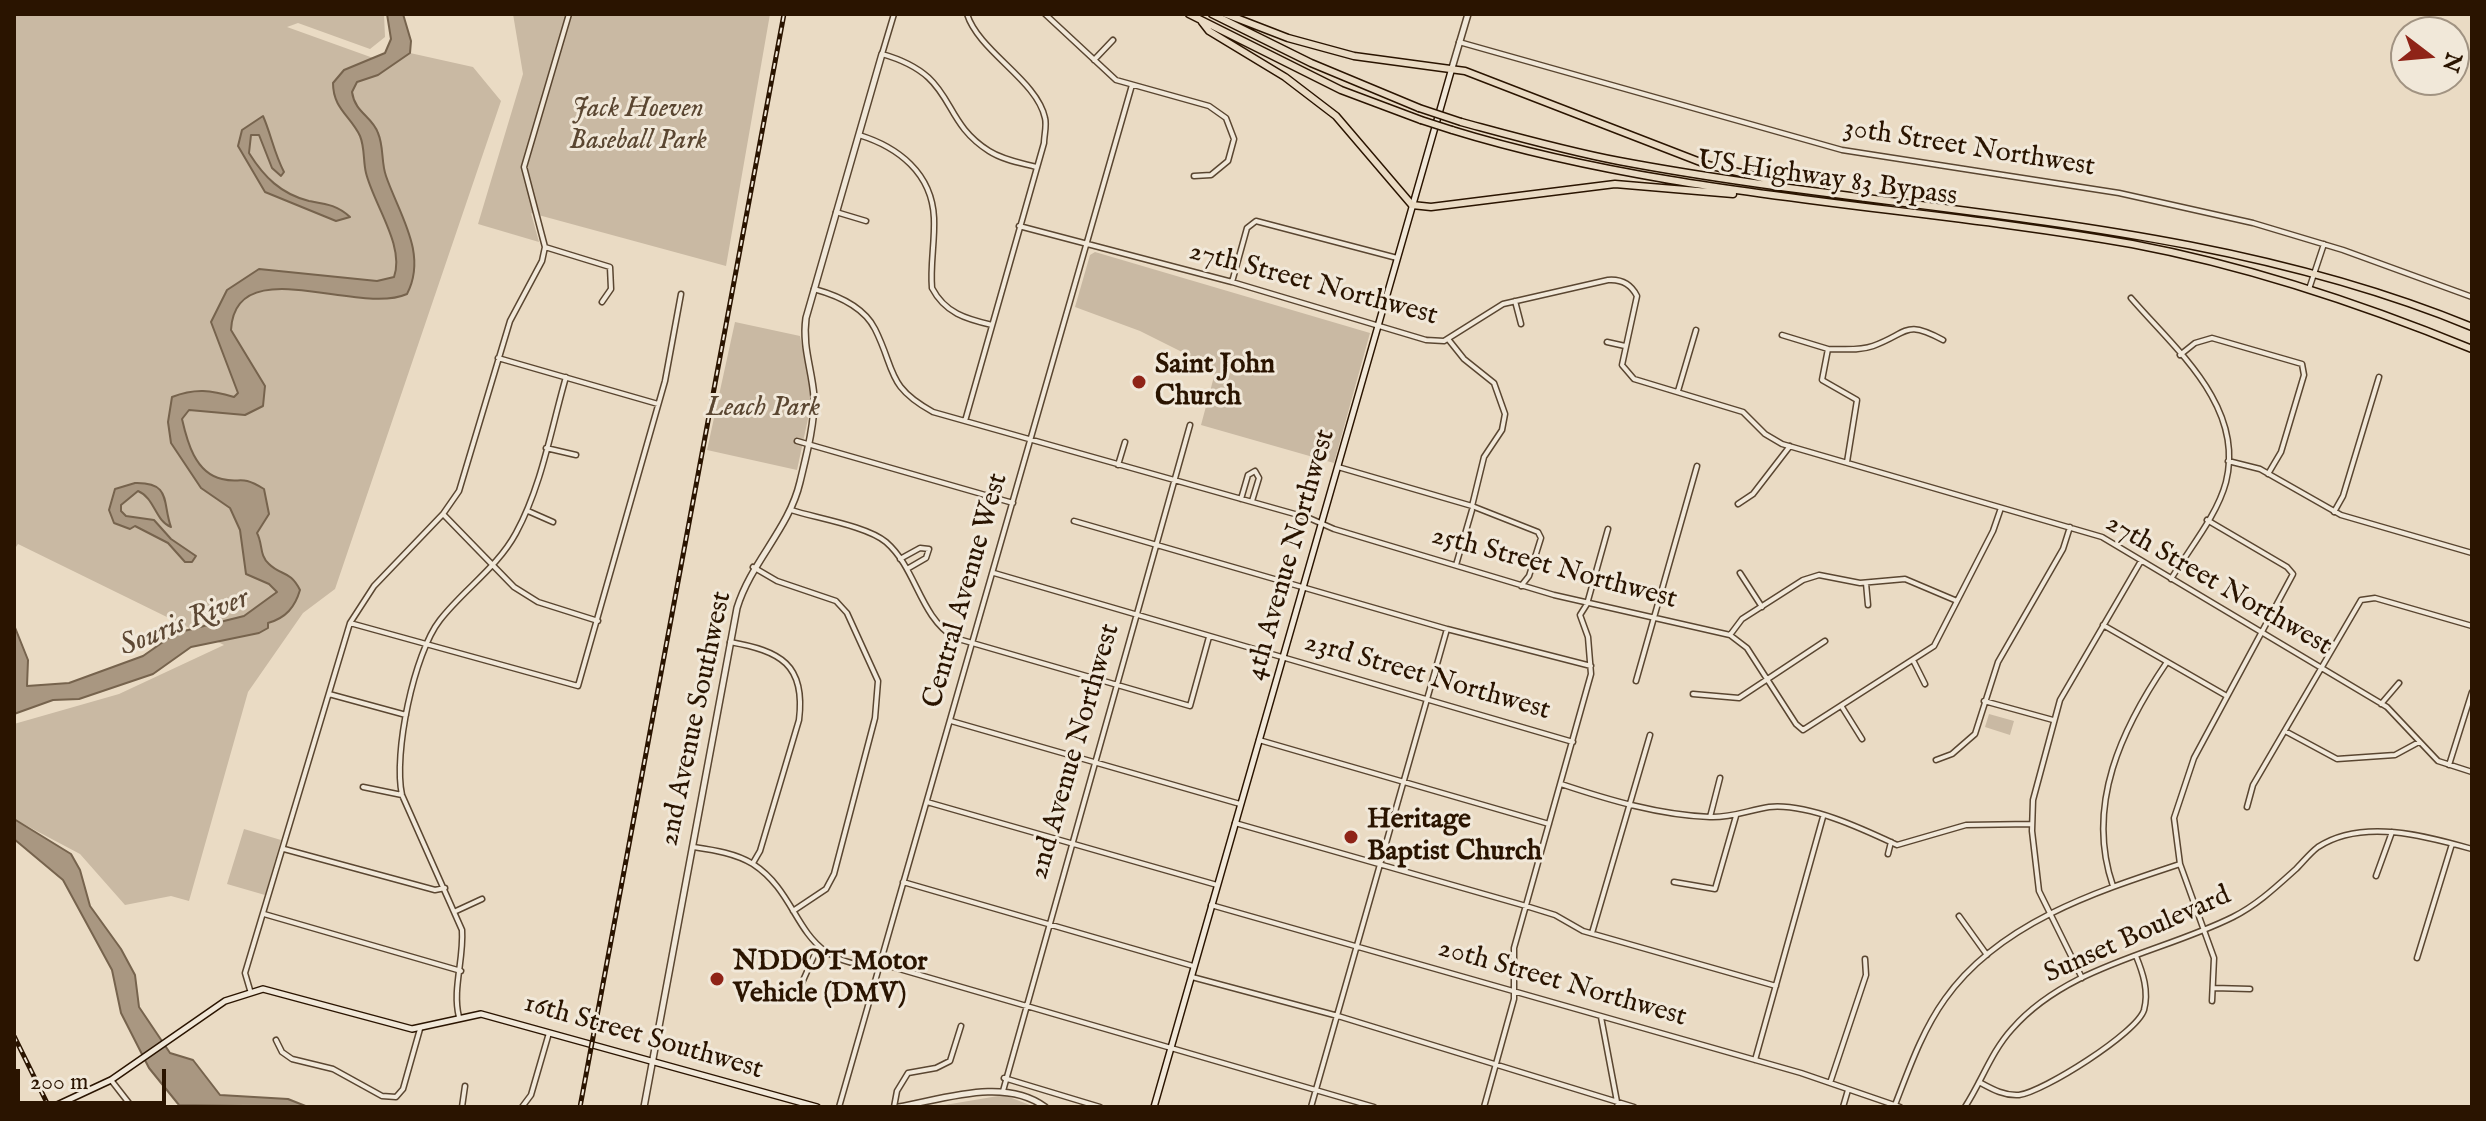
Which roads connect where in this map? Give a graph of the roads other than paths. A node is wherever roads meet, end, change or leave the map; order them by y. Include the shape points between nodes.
1 (569, 14) edge
2 (894, 14) edge
3 (967, 14) edge
4 (1045, 14) edge
5 (1189, 14) edge
6 (1212, 14) edge
7 (1226, 14) edge
8 (1468, 14) edge
9 (1202, 22) junction
10 (1113, 40) dead end
11 (1459, 42) junction
12 (882, 54) junction
13 (1094, 60) junction
14 (1452, 68) junction
15 (1132, 85) junction
16 (859, 135) junction
17 (1036, 167) junction
18 (1194, 176) dead end
19 (1786, 186) junction
20 (1769, 194) junction
21 (1412, 205) junction
22 (836, 212) junction
23 (866, 221) dead end
24 (1019, 226) junction
25 (2324, 244) junction
26 (1087, 246) junction
27 (545, 247) junction
28 (1397, 258) junction
29 (2314, 272) junction
30 (1232, 282) junction
31 (814, 289) junction
32 (2309, 289) junction
33 (681, 294) dead end
34 (2472, 297) edge
35 (2131, 298) dead end
36 (1515, 301) junction
37 (602, 302) dead end
38 (1521, 324) dead end
39 (993, 325) junction
40 (1379, 325) junction
41 (2472, 327) edge
42 (1696, 330) dead end
43 (1782, 335) dead end
44 (1448, 339) junction
45 (1943, 340) dead end
46 (1607, 342) dead end
47 (1625, 346) junction
48 (1828, 349) junction
49 (2472, 349) edge
50 (2180, 355) junction
51 (498, 358) junction
52 (566, 377) junction
53 (2379, 377) dead end
54 (1678, 391) junction
55 (658, 404) junction
56 (965, 421) junction
57 (1190, 425) dead end
58 (1031, 440) junction
59 (797, 441) dead end
60 (1125, 442) dead end
61 (807, 443) junction
62 (1790, 446) junction
63 (546, 448) junction
64 (576, 455) dead end
65 (2228, 461) junction
66 (1847, 462) junction
67 (1118, 465) junction
68 (1697, 466) dead end
69 (1338, 467) junction
70 (2268, 474) junction
71 (1174, 480) junction
72 (1241, 499) junction
73 (1252, 502) junction
74 (1014, 503) junction
75 (1738, 504) dead end
76 (1472, 508) junction
77 (2001, 508) junction
78 (791, 510) junction
79 (528, 511) junction
80 (2334, 512) junction
81 (443, 514) junction
82 (2207, 520) junction
83 (1074, 521) dead end
84 (553, 522) dead end
85 (1321, 524) junction
86 (2070, 527) junction
87 (1608, 529) dead end
88 (1156, 544) junction
89 (2472, 553) edge
90 (900, 559) junction
91 (2141, 560) junction
92 (493, 565) junction
93 (1456, 565) junction
94 (753, 567) junction
95 (906, 570) junction
96 (994, 573) junction
97 (1740, 573) dead end
98 (2171, 579) junction
99 (1866, 583) junction
100 (1521, 586) junction
101 (1303, 587) junction
102 (1958, 602) junction
103 (1587, 604) junction
104 (1868, 605) dead end
105 (1762, 607) junction
106 (1136, 615) junction
107 (1655, 617) junction
108 (598, 621) junction
109 (350, 623) junction
110 (2103, 625) junction
111 (2472, 626) edge
112 (1447, 629) junction
113 (2262, 633) junction
114 (1730, 635) junction
115 (1209, 636) junction
116 (1825, 641) dead end
117 (730, 642) junction
118 (974, 643) junction
119 (426, 646) junction
120 (1283, 658) junction
121 (1914, 662) junction
122 (2167, 662) junction
123 (1592, 666) junction
124 (2321, 668) junction
125 (1769, 678) junction
126 (1636, 681) dead end
127 (2399, 683) dead end
128 (1925, 684) dead end
129 (1116, 685) junction
130 (2472, 692) edge
131 (329, 694) junction
132 (1693, 694) dead end
133 (2225, 695) junction
134 (1427, 699) junction
135 (1984, 701) junction
136 (2381, 704) junction
137 (1842, 707) junction
138 (406, 715) junction
139 (2053, 720) junction
140 (951, 721) junction
141 (2285, 731) junction
142 (1650, 735) dead end
143 (1862, 739) dead end
144 (1259, 740) junction
145 (1573, 742) junction
146 (2419, 742) junction
147 (1936, 760) dead end
148 (1094, 762) junction
149 (2449, 765) junction
150 (2472, 772) edge
151 (1720, 778) dead end
152 (1404, 782) junction
153 (1561, 784) junction
154 (363, 787) dead end
155 (402, 795) junction
156 (927, 802) junction
157 (1240, 804) junction
158 (1630, 804) junction
159 (2247, 807) dead end
160 (1736, 816) junction
161 (1710, 817) junction
162 (1823, 817) junction
163 (1235, 823) junction
164 (1550, 824) junction
165 (2032, 824) junction
166 (2392, 832) junction
167 (1891, 842) junction
168 (1071, 843) junction
169 (2452, 844) junction
170 (691, 846) junction
171 (284, 849) junction
172 (2472, 849) edge
173 (1888, 854) dead end
174 (752, 864) junction
175 (1381, 864) junction
176 (2180, 864) junction
177 (2376, 876) dead end
178 (903, 882) junction
179 (1674, 882) dead end
180 (1217, 885) junction
181 (2113, 886) junction
182 (445, 888) junction
183 (482, 899) dead end
184 (1211, 905) junction
185 (1526, 906) junction
186 (456, 911) junction
187 (792, 911) junction
188 (264, 914) junction
189 (2049, 915) junction
190 (1959, 916) dead end
191 (1048, 925) junction
192 (2204, 931) junction
193 (1592, 933) junction
194 (1358, 946) junction
195 (818, 947) junction
196 (1987, 955) junction
197 (2136, 955) junction
198 (2417, 958) dead end
199 (1865, 959) dead end
200 (1193, 966) junction
201 (879, 967) junction
202 (461, 971) junction
203 (1191, 976) junction
204 (2082, 978) junction
205 (801, 985) dead end
206 (1776, 986) junction
207 (2214, 988) junction
208 (2250, 989) dead end
209 (250, 990) junction
210 (1515, 992) junction
211 (2212, 1001) dead end
212 (1025, 1006) junction
213 (1338, 1016) junction
214 (459, 1017) junction
215 (1601, 1017) junction
216 (961, 1026) dead end
217 (420, 1029) junction
218 (549, 1033) junction
219 (276, 1040) dead end
220 (1171, 1048) junction
221 (1755, 1060) junction
222 (652, 1062) junction
223 (1496, 1065) junction
224 (1004, 1078) junction
225 (111, 1080) junction
226 (1979, 1082) junction
227 (1830, 1083) junction
228 (465, 1086) dead end
229 (1315, 1090) junction
230 (1849, 1090) junction
231 (1003, 1091) junction
232 (1618, 1104) edge
233 (1896, 1106) edge
234 (53, 1107) edge
235 (132, 1107) edge
236 (462, 1107) edge
237 (522, 1107) edge
238 (644, 1107) edge
239 (817, 1107) edge
240 (839, 1107) edge
241 (896, 1107) edge
242 (1045, 1107) edge
243 (1100, 1107) edge
244 (1154, 1107) edge
245 (1311, 1107) edge
246 (1374, 1107) edge
247 (1484, 1107) edge
248 (1634, 1107) edge
249 (1843, 1107) edge
250 (1965, 1107) edge

1 - 27 street via 524,167
2 - 12 street, 2nd Avenue Southwest
3 - 17 street via 1036,99 1045,118
4 - 13 street
5 - 9 highway, US Highway 83 Bypass
6 - 19 highway, US Highway 83 Bypass, bridge via 1323,69 1461,122 1620,161
7 - 14 highway via 1354,56
8 - 11 main road, 4th Avenue Northwest
9 - 20 highway, US Highway 83 Bypass, bridge via 1341,90 1452,130 1620,172
9 - 21 highway via 1336,116
10 - 13 street
11 - 14 main road, 4th Avenue Northwest
11 - 25 street, 30th Street Northwest via 1842,150 2119,193
12 - 16 main road, 2nd Avenue Southwest
12 - 17 street via 916,65 936,82 962,125 991,152
13 - 15 street via 1116,80
14 - 19 highway via 1708,165
14 - 21 main road, 4th Avenue Northwest
15 - 18 street via 1209,106 1228,122 1234,145 1228,161 1211,175
15 - 26 street, Central Avenue West
16 - 22 main road, 2nd Avenue Southwest
16 - 39 street via 899,152 927,190 934,220 932,288 937,298 951,312
17 - 24 street
19 - 29 highway, US Highway 83 Bypass via 2155,237
20 - 21 highway via 1626,184
20 - 32 highway, US Highway 83 Bypass via 2133,245
21 - 28 main road, 4th Avenue Northwest
22 - 23 street
22 - 31 main road, 2nd Avenue Southwest
24 - 26 street, 27th Street Northwest
24 - 39 street
25 - 29 street
25 - 34 street, 30th Street Northwest
26 - 30 street, 27th Street Northwest
26 - 58 street, Central Avenue West
27 - 37 street via 610,267 611,289
27 - 51 street
28 - 30 street via 1251,223
28 - 40 main road, 4th Avenue Northwest
29 - 32 street
29 - 41 highway, US Highway 83 Bypass
30 - 40 street, 27th Street Northwest
31 - 56 street, 25th Street Northwest via 835,295 869,321 903,392 933,412
31 - 61 main road, 2nd Avenue Southwest via 803,338 814,400
32 - 49 highway, US Highway 83 Bypass
33 - 55 street
35 - 50 street
36 - 38 street
36 - 44 street, 27th Street Northwest
36 - 47 street, 27th Street Northwest via 1613,280 1632,287 1637,296
39 - 56 street
40 - 44 street, 27th Street Northwest via 1426,340
40 - 69 main road, 4th Avenue Northwest
42 - 54 street
43 - 48 street
44 - 76 street via 1494,383 1505,414 1502,430 1484,457
45 - 48 street via 1910,327 1874,346
46 - 47 street
47 - 54 street via 1622,365 1627,375
48 - 66 street via 1822,380 1857,400
50 - 65 street via 2218,405
50 - 70 street via 2212,338 2305,367 2281,452
51 - 52 street
51 - 81 street via 459,491
52 - 55 street
52 - 63 street
53 - 80 street
54 - 62 street, 27th Street Northwest via 1743,412 1773,440
55 - 108 street
56 - 58 street, 25th Street Northwest
57 - 71 street, 2nd Avenue Northwest
58 - 67 street, 25th Street Northwest
58 - 74 street, Central Avenue West
59 - 61 street
60 - 67 street
61 - 74 street
61 - 78 main road, 2nd Avenue Southwest
62 - 66 street, 27th Street Northwest
62 - 75 street via 1753,494
63 - 64 street
63 - 79 street
65 - 70 street
65 - 82 street via 2226,482
66 - 77 street, 27th Street Northwest
67 - 71 street, 25th Street Northwest
68 - 107 street
69 - 76 street
69 - 85 main road, 4th Avenue Northwest
70 - 80 street
71 - 72 street, 25th Street Northwest
71 - 88 street, 2nd Avenue Northwest
72 - 73 street, 25th Street Northwest
72 - 73 street via 1248,475 1255,471 1259,478
73 - 85 street, 25th Street Northwest
74 - 96 street, Central Avenue West
76 - 93 street
76 - 100 street via 1538,532 1541,538
77 - 86 street, 27th Street Northwest
77 - 102 street
78 - 90 street via 883,539
78 - 94 main road, 2nd Avenue Southwest
79 - 84 street
79 - 92 street
80 - 89 street
81 - 92 street
81 - 109 street via 374,586
82 - 98 street
82 - 113 street via 2293,574
83 - 88 street
85 - 93 street, 25th Street Northwest
85 - 101 main road, 4th Avenue Northwest
86 - 91 street, 27th Street Northwest via 2102,537
86 - 135 street via 2063,549 1998,662
87 - 103 street
88 - 101 street
88 - 106 street, 2nd Avenue Northwest
90 - 95 street
90 - 95 street via 929,549 926,558
91 - 98 street, 27th Street Northwest
91 - 110 street
92 - 108 street via 538,602
92 - 119 street via 440,619
93 - 100 street, 25th Street Northwest
94 - 117 main road, 2nd Avenue Southwest
94 - 187 street via 836,601 847,613 878,681 875,718 834,874 826,889
95 - 118 street via 939,628
96 - 106 street, 23rd Street Northwest
96 - 118 street, Central Avenue West
97 - 105 street
98 - 113 street, 27th Street Northwest
99 - 102 street via 1905,579
99 - 104 street
99 - 105 street via 1819,575
100 - 103 street, 25th Street Northwest
101 - 112 street
101 - 120 main road, 4th Avenue Northwest
102 - 121 street via 1934,646
103 - 107 street, 25th Street Northwest
103 - 123 street via 1580,615
105 - 114 street via 1742,619
106 - 115 street, 23rd Street Northwest
106 - 129 street, 2nd Avenue Northwest
107 - 114 street, 25th Street Northwest
107 - 126 street
108 - 119 street via 578,686
109 - 119 street
109 - 131 street
110 - 122 street
110 - 139 street
111 - 124 street via 2366,597
112 - 123 street
112 - 134 street
113 - 124 street, 27th Street Northwest
113 - 133 street
114 - 125 street
115 - 120 street, 23rd Street Northwest
115 - 129 street via 1190,706
116 - 125 street
117 - 170 main road, 2nd Avenue Southwest
117 - 174 street via 778,655 798,679 802,698
118 - 129 street
118 - 140 street, Central Avenue West
119 - 138 street
120 - 134 street, 23rd Street Northwest
120 - 144 main road, 4th Avenue Northwest
121 - 128 street
121 - 137 street
122 - 133 street
122 - 181 street via 2133,718 2108,782 2102,845
123 - 145 street
124 - 136 street, 27th Street Northwest
124 - 141 street
125 - 132 street via 1734,699
125 - 137 street via 1803,730
127 - 136 street
129 - 148 street, 2nd Avenue Northwest
130 - 149 street
131 - 138 street
131 - 171 street
133 - 176 street via 2179,797 2174,818
134 - 145 street, 23rd Street Northwest
134 - 152 street
135 - 139 street
135 - 147 street via 1975,734
136 - 146 street, 27th Street Northwest
137 - 143 street
138 - 155 street via 399,755
139 - 165 street
140 - 148 street
140 - 156 street, Central Avenue West
141 - 146 street via 2337,759 2395,755
141 - 159 street via 2253,785
142 - 158 street
144 - 152 street
144 - 157 main road, 4th Avenue Northwest
145 - 153 street
146 - 149 street, 27th Street Northwest
148 - 157 street
148 - 168 street, 2nd Avenue Northwest
149 - 150 street, 27th Street Northwest
151 - 161 street
152 - 164 street
152 - 175 street
153 - 158 street
153 - 164 street
154 - 155 street
155 - 182 street
156 - 168 street
156 - 178 street, Central Avenue West
157 - 163 main road, 4th Avenue Northwest
158 - 161 street
158 - 193 street
160 - 161 street
160 - 162 street via 1786,807
160 - 179 street via 1715,889
162 - 167 street via 1870,830
162 - 206 street
163 - 175 street
163 - 180 main road, 4th Avenue Northwest
164 - 185 street
165 - 167 street via 1966,825 1912,842
165 - 189 street via 2039,891
166 - 169 street, Sunset Boulevard
166 - 177 street
166 - 192 street, Sunset Boulevard via 2336,839 2317,848 2265,896
167 - 173 street
168 - 180 street
168 - 191 street, 2nd Avenue Northwest
169 - 172 street, Sunset Boulevard
169 - 198 street
170 - 174 street
170 - 222 main road, 2nd Avenue Southwest
171 - 182 street via 435,890
171 - 188 street
174 - 187 street
175 - 185 street
175 - 194 street
176 - 181 street
176 - 192 street
178 - 191 street
178 - 201 street, Central Avenue West
180 - 184 main road, 4th Avenue Northwest
181 - 189 street
182 - 186 street
183 - 186 street
184 - 194 street, 20th Street Northwest
184 - 200 main road, 4th Avenue Northwest
185 - 193 street
185 - 210 street via 1514,948
186 - 202 street via 462,930
187 - 195 street
188 - 202 street
188 - 209 street via 245,973
189 - 196 street
189 - 204 street
190 - 196 street
191 - 200 street
191 - 212 street, 2nd Avenue Northwest
192 - 197 street, Sunset Boulevard
192 - 207 street via 2214,958
193 - 206 street
194 - 210 street, 20th Street Northwest
194 - 213 street
195 - 201 street
195 - 205 street
196 - 233 street via 1953,989 1928,1026
197 - 204 street, Sunset Boulevard
197 - 226 street via 2144,976 2144,1012 2116,1044 2033,1092 2005,1095
199 - 227 street via 1866,975
200 - 203 main road, 4th Avenue Northwest
201 - 212 street
201 - 240 street, Central Avenue West
202 - 214 street via 455,998
203 - 213 street
203 - 220 main road, 4th Avenue Northwest
204 - 226 street, Sunset Boulevard via 2033,1008 2013,1028
206 - 221 street
207 - 208 street
207 - 211 street
209 - 217 main road via 283,993
209 - 225 main road via 206,1012
210 - 215 street, 20th Street Northwest
210 - 223 street
212 - 220 street
212 - 224 street, 2nd Avenue Northwest
213 - 223 street
213 - 229 street
214 - 217 main road, 16th Street Southwest
214 - 218 main road, 16th Street Southwest via 481,1014
215 - 221 street, 20th Street Northwest
215 - 232 street
216 - 241 street via 950,1061 908,1073 897,1091
217 - 219 street via 396,1097 382,1096 333,1069 292,1059
218 - 222 main road, 16th Street Southwest
218 - 237 street via 531,1095
220 - 229 street
220 - 244 main road, 4th Avenue Northwest
221 - 227 street, 20th Street Northwest
222 - 238 main road, 2nd Avenue Southwest
222 - 239 main road, 16th Street Southwest
223 - 232 street
223 - 247 street
224 - 231 street, 2nd Avenue Northwest
224 - 243 street
225 - 234 main road
225 - 235 street
226 - 250 street
227 - 230 street, 20th Street Northwest
228 - 236 street
229 - 245 street
229 - 246 street
230 - 233 street, 20th Street Northwest
230 - 249 street
231 - 241 main road
231 - 242 main road via 1028,1096
232 - 248 street

